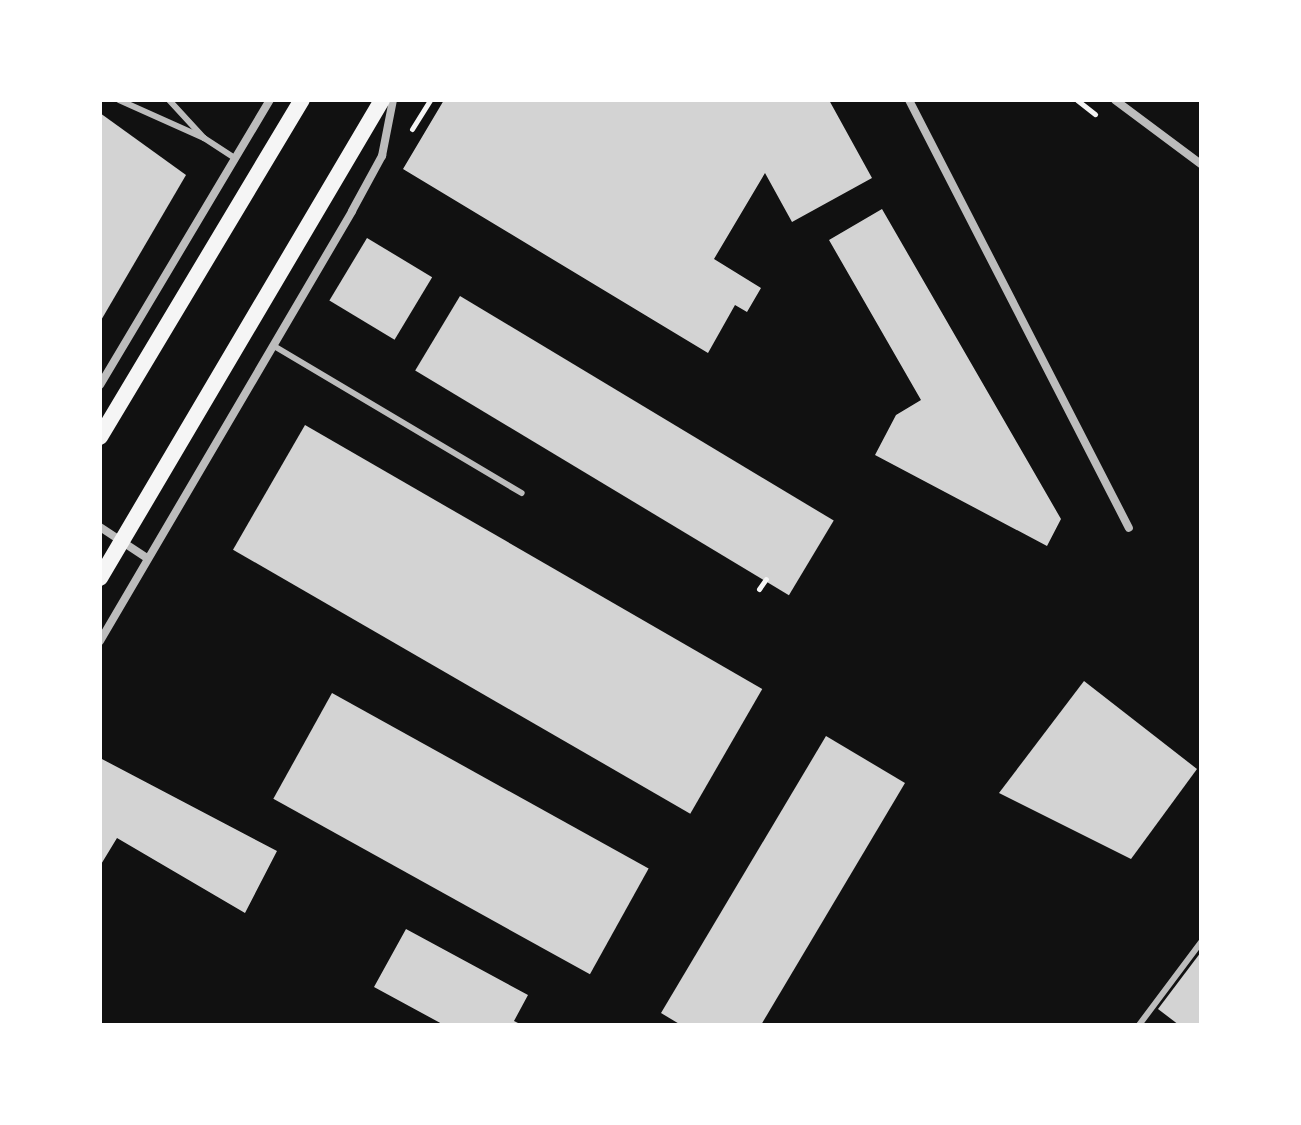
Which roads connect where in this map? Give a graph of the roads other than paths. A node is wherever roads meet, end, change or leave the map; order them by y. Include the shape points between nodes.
1 (119, 100) edge
2 (169, 100) edge
3 (270, 100) edge
4 (302, 100) edge
5 (382, 100) edge
6 (393, 100) edge
7 (909, 100) edge
8 (1115, 100) edge
9 (204, 138) junction
10 (235, 158) junction
11 (1201, 164) edge
12 (274, 346) junction
13 (100, 385) edge
14 (100, 437) edge
15 (522, 493) dead end
16 (100, 527) edge
17 (1129, 528) dead end
18 (121, 541) junction
19 (147, 558) junction
20 (100, 578) edge
21 (100, 641) edge
22 (1201, 942) edge
23 (1139, 1025) edge

1 - 9 lane
2 - 9 lane
3 - 10 street
4 - 14 main road
5 - 18 main road
6 - 12 street via 382,156
7 - 17 street
8 - 11 street
9 - 10 lane
10 - 13 street
12 - 15 lane
12 - 19 street
16 - 18 street
18 - 19 street
18 - 20 main road
19 - 21 street
22 - 23 lane

